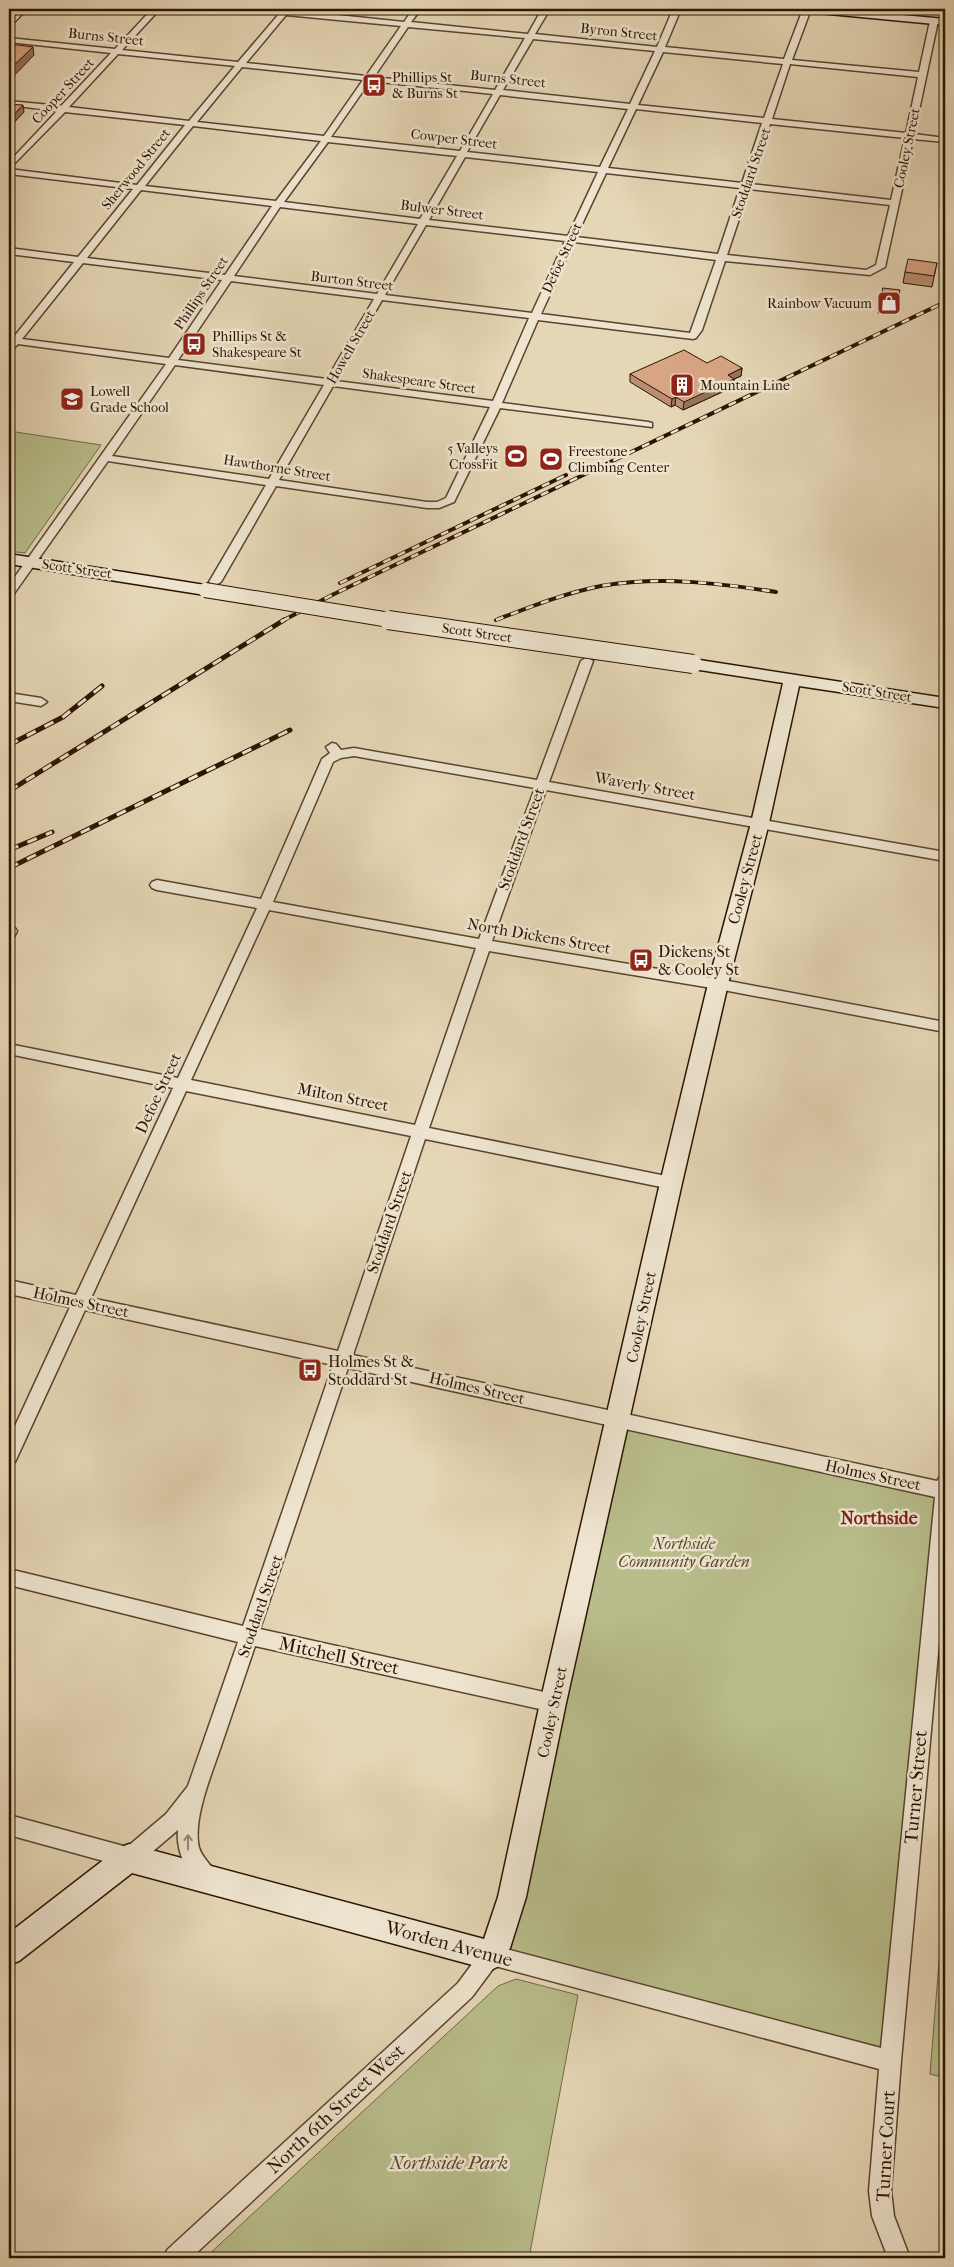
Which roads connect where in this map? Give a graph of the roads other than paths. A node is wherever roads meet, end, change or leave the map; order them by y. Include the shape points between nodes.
1 (156, 9) edge
2 (253, 9) edge
3 (416, 9) edge
4 (546, 9) edge
5 (677, 9) edge
6 (808, 9) edge
7 (286, 10) edge
8 (940, 21) edge
9 (406, 24) junction
10 (530, 36) junction
11 (9, 40) edge
12 (660, 49) junction
13 (116, 51) junction
14 (787, 62) junction
15 (240, 65) junction
16 (923, 75) junction
17 (369, 78) junction
18 (498, 92) junction
19 (9, 103) edge
20 (634, 106) junction
21 (63, 109) junction
22 (769, 120) junction
23 (191, 123) junction
24 (910, 136) junction
25 (326, 138) junction
26 (945, 140) edge
27 (463, 154) junction
28 (9, 167) edge
29 (604, 169) junction
30 (9, 172) edge
31 (746, 185) junction
32 (138, 188) junction
33 (895, 203) junction
34 (278, 204) junction
35 (424, 222) junction
36 (570, 240) junction
37 (9, 252) edge
38 (722, 257) junction
39 (79, 260) junction
40 (873, 272) joint
41 (228, 279) junction
42 (379, 298) junction
43 (534, 318) junction
44 (692, 336) joint
45 (11, 343) edge
46 (172, 361) junction
47 (329, 383) junction
48 (495, 406) junction
49 (648, 425) dead end
50 (106, 458) junction
51 (272, 482) junction
52 (444, 504) joint
53 (9, 559) edge
54 (30, 562) junction
55 (210, 586) junction
56 (9, 593) edge
57 (587, 661) dead end
58 (792, 679) junction
59 (9, 697) edge
60 (41, 702) dead end
61 (945, 702) edge
62 (335, 750) joint
63 (541, 784) junction
64 (760, 823) junction
65 (945, 857) edge
66 (157, 885) dead end
67 (266, 904) junction
68 (484, 944) junction
69 (718, 984) junction
70 (945, 1027) edge
71 (9, 1048) edge
72 (182, 1082) junction
73 (420, 1131) junction
74 (671, 1183) junction
75 (9, 1287) edge
76 (79, 1302) junction
77 (342, 1358) junction
78 (618, 1419) junction
79 (9, 1458) edge
80 (945, 1484) edge
81 (945, 1491) edge
82 (9, 1577) edge
83 (250, 1636) junction
84 (553, 1703) junction
85 (198, 1786) junction
86 (9, 1825) edge
87 (129, 1858) junction
88 (212, 1881) junction
89 (9, 1951) edge
90 (492, 1955) junction
91 (890, 2061) junction
92 (175, 2258) edge
93 (899, 2258) edge

1 - 13 street, Cooper Street
2 - 7 street, Byron Street
3 - 9 street, Phillips Street
4 - 10 street, Howell Street
5 - 12 street, Defoe Street
6 - 8 street
6 - 14 street, Stoddard Street
7 - 9 street, Byron Street
7 - 15 street, Sherwood Street
8 - 16 street, Cooley Street
9 - 10 street, Byron Street
9 - 17 street, Phillips Street
10 - 12 street, Byron Street
10 - 18 street, Howell Street
11 - 13 street, Burns Street
12 - 14 street, Byron Street
12 - 20 street, Defoe Street
13 - 15 street, Burns Street
13 - 21 street, Cooper Street
14 - 16 street, Byron Street
14 - 22 street, Stoddard Street
15 - 17 street, Burns Street
15 - 23 street, Sherwood Street
16 - 24 street, Cooley Street
17 - 18 street, Burns Street
17 - 25 street, Phillips Street
18 - 20 street, Burns Street
18 - 27 street, Howell Street
19 - 21 street, Cowper Street
20 - 22 street, Burns Street
20 - 29 street, Defoe Street
21 - 23 street, Cowper Street
21 - 28 street, Cooper Street
22 - 24 street, Burns Street
22 - 31 street, Stoddard Street
23 - 25 street, Cowper Street
23 - 32 street, Sherwood Street
24 - 26 street, Burns Street
24 - 33 street, Cooley Street
25 - 27 street, Cowper Street
25 - 34 street, Phillips Street
27 - 29 street, Cowper Street
27 - 35 street, Howell Street
29 - 31 street, Cowper Street
29 - 36 street, Defoe Street
30 - 32 street, Bulwer Street
31 - 33 street, Cowper Street
31 - 38 street, Stoddard Street
32 - 34 street, Bulwer Street
32 - 39 street, Sherwood Street
33 - 40 street, Cooley Street via 880,267
34 - 35 street, Bulwer Street
34 - 41 street, Phillips Street
35 - 36 street, Bulwer Street
35 - 42 street, Howell Street
36 - 38 street, Bulwer Street
36 - 43 street, Defoe Street
37 - 39 street, Burton Street
38 - 40 street, Bulwer Street via 857,273
38 - 44 street, Stoddard Street via 697,330
39 - 41 street, Burton Street
39 - 45 street, Sherwood Street
41 - 42 street, Burton Street
41 - 46 street, Phillips Street
42 - 43 street, Burton Street
42 - 47 street, Howell Street
43 - 44 street, Burton Street
43 - 48 street, Defoe Street
45 - 46 street, Shakespeare Street
46 - 47 street, Shakespeare Street
46 - 50 street, Phillips Street
47 - 48 street, Shakespeare Street
47 - 51 street, Howell Street
48 - 49 street, Shakespeare Street
48 - 52 street, Defoe Street via 454,495
50 - 51 street, Hawthorne Street
50 - 54 street, Phillips Street
51 - 52 street, Hawthorne Street via 427,505
51 - 55 street, Howell Street
53 - 54 street, Scott Street
54 - 55 street, Scott Street
54 - 56 street, Phillips Street
55 - 58 street, Scott Street, bridge via 412,623
57 - 63 street, Stoddard Street
58 - 61 street, Scott Street
58 - 64 street, Cooley Street
59 - 60 street
62 - 63 street, Waverly Street
62 - 67 street, Defoe Street via 328,759
63 - 64 street, Waverly Street
63 - 68 street, Stoddard Street
64 - 65 street, Waverly Street
64 - 69 street, Cooley Street
66 - 67 street, North Dickens Street
67 - 68 street, North Dickens Street
67 - 72 street, Defoe Street
68 - 69 street, North Dickens Street
68 - 73 street, Stoddard Street
69 - 70 street, North Dickens Street
69 - 74 street, Cooley Street
71 - 72 street, Milton Street
72 - 73 street, Milton Street
72 - 76 street, Defoe Street
73 - 74 street, Milton Street
73 - 77 street, Stoddard Street
74 - 78 street, Cooley Street
75 - 76 street, Holmes Street
76 - 77 street, Holmes Street
76 - 79 street, Defoe Street
77 - 78 street, Holmes Street
77 - 83 street, Stoddard Street
78 - 81 street, Holmes Street
78 - 84 street, Cooley Street
80 - 81 street, Turner Street
81 - 91 street, Turner Street
82 - 83 street, Mitchell Street
83 - 84 street, Mitchell Street
83 - 85 street, Stoddard Street
84 - 90 street, Cooley Street via 512,1897
85 - 87 street, Stoddard Street via 173,1821
88 -> 85 street, Stoddard Street via 191,1858 186,1845
86 - 87 street, Worden Avenue
87 - 88 street, Worden Avenue
87 - 89 street
88 - 90 street, Worden Avenue
90 - 91 street, Worden Avenue
90 - 92 street, North 6th Street West via 465,1990
91 - 93 street, Turner Court via 881,2205

